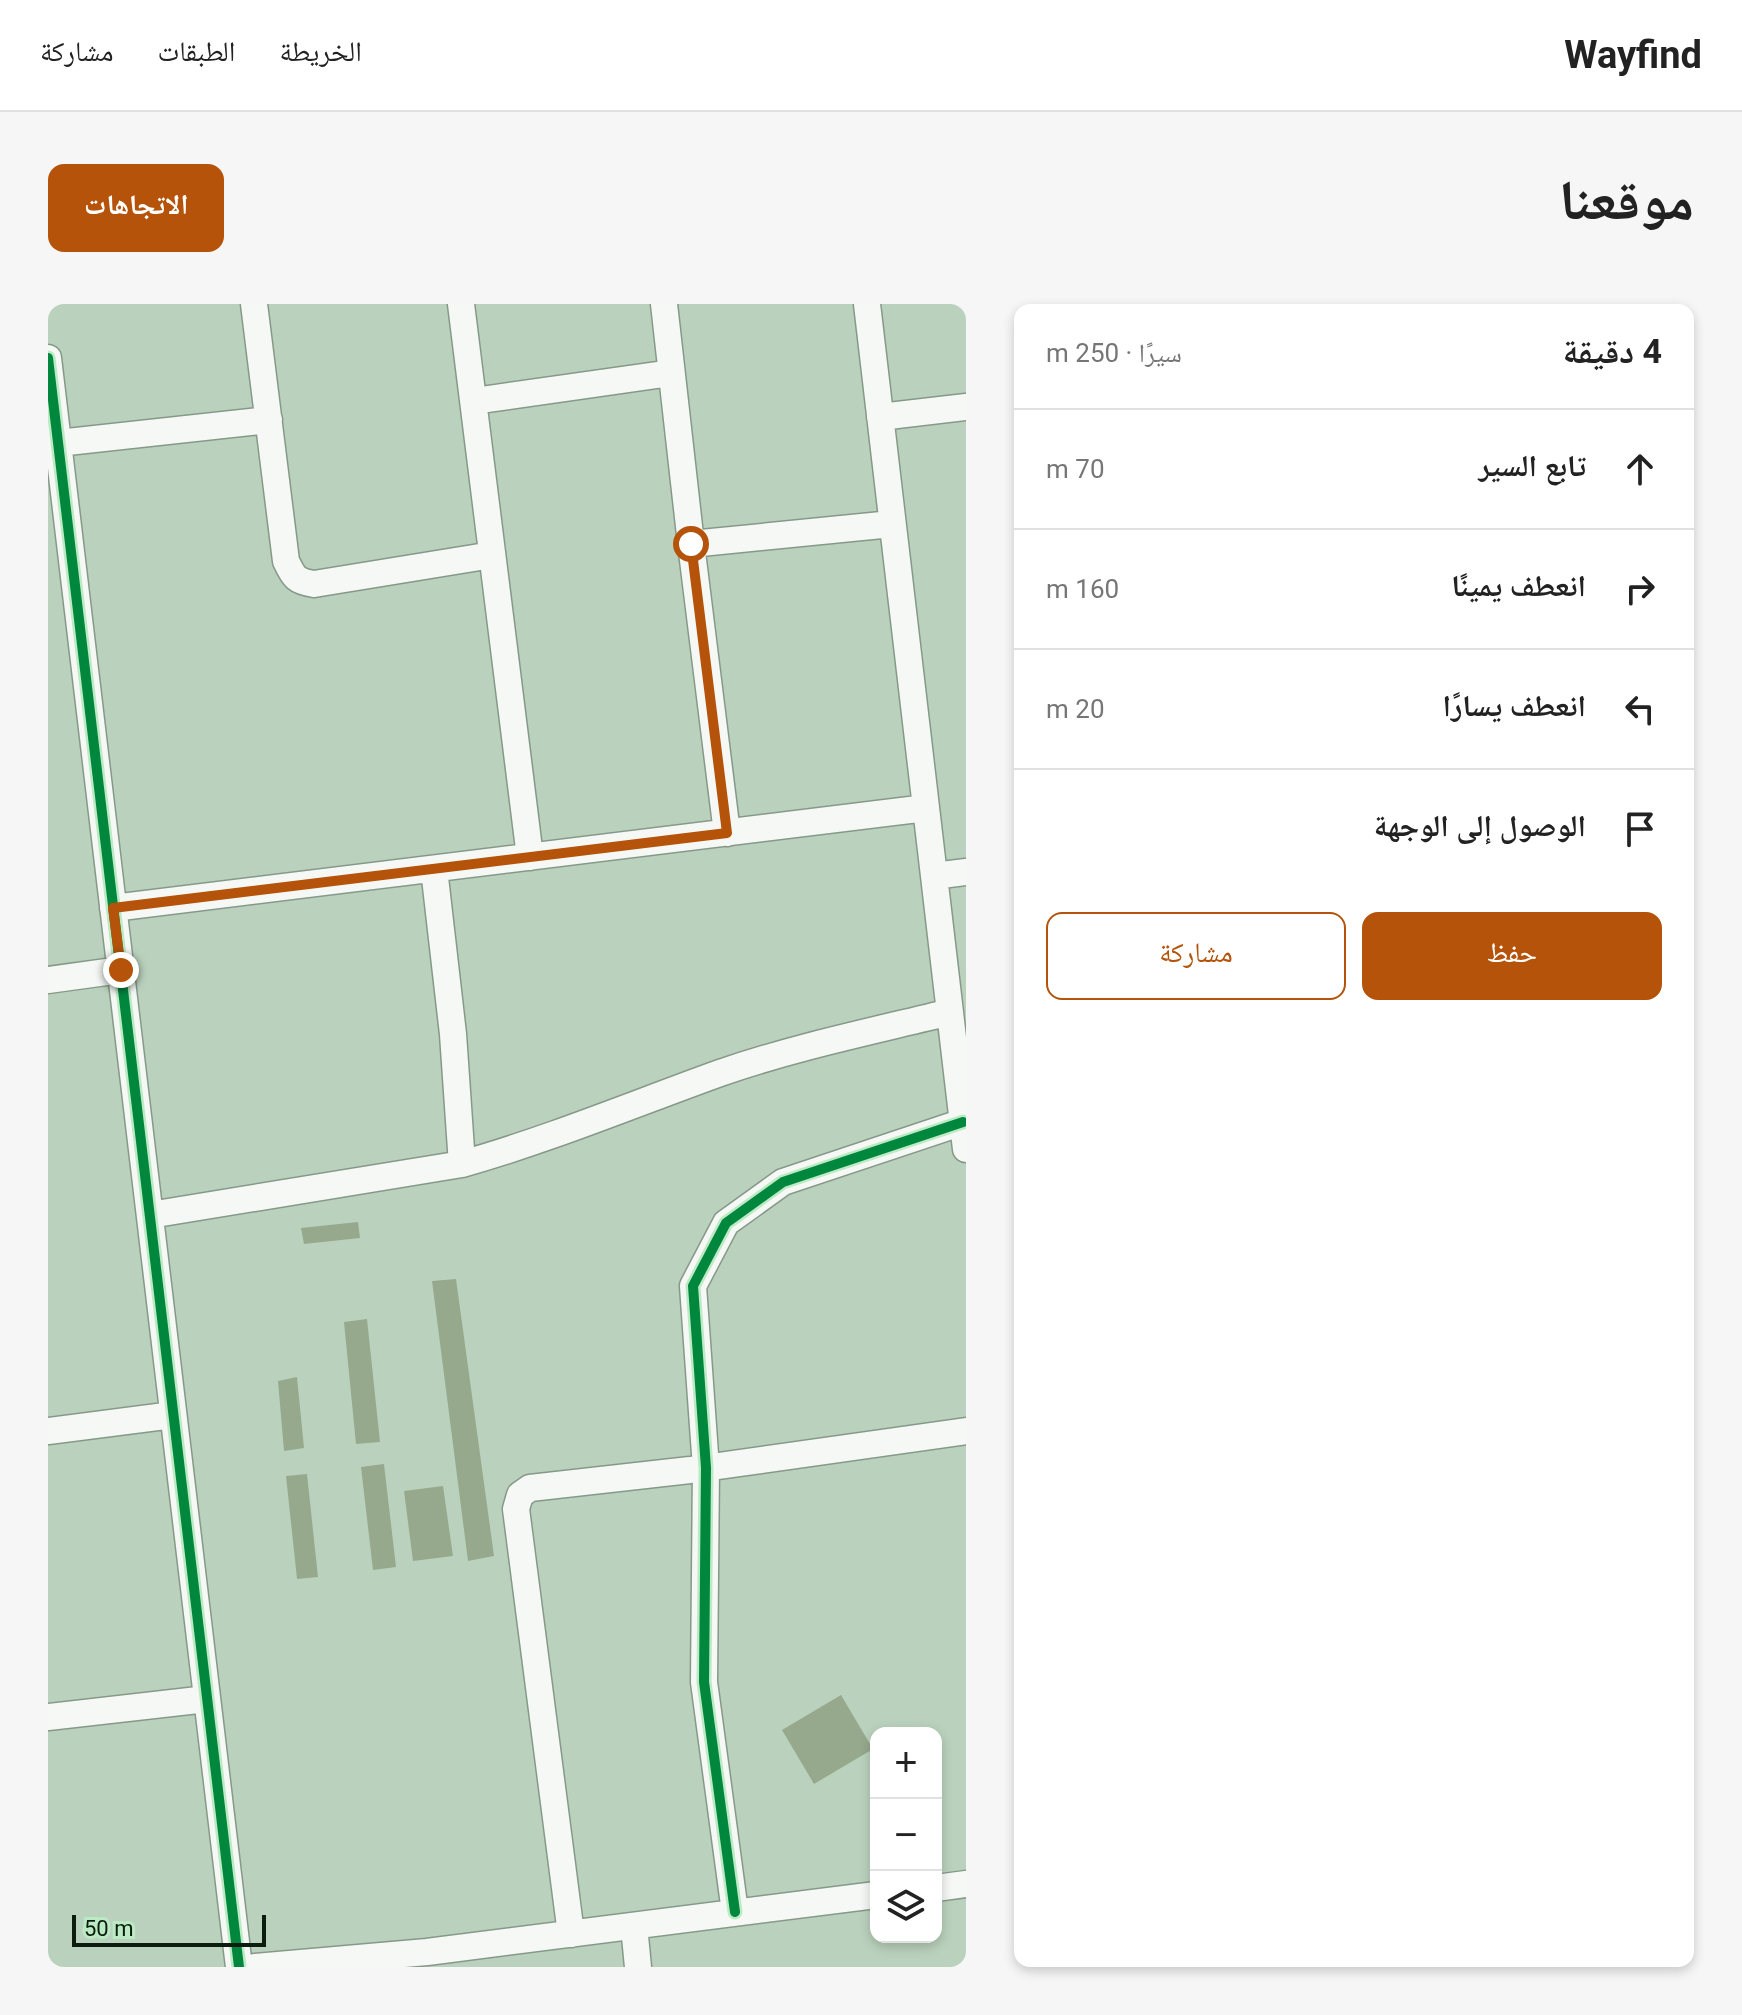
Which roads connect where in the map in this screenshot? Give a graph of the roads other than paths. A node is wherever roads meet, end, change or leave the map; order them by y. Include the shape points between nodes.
1 (254, 304) edge
2 (461, 304) edge
3 (664, 304) edge
4 (867, 304) edge
5 (48, 358) edge
6 (671, 373) junction
7 (474, 401) junction
8 (966, 407) edge
9 (880, 417) junction
10 (269, 420) junction
11 (58, 443) junction
12 (57, 506) edge
13 (892, 524) junction
14 (691, 544) junction
15 (492, 555) junction
16 (926, 808) junction
17 (727, 833) junction
18 (530, 857) junction
19 (434, 869) junction
20 (966, 872) edge
21 (934, 876) junction
22 (113, 908) junction
23 (121, 970) junction
24 (48, 980) edge
25 (950, 1012) junction
26 (963, 1122) junction
27 (966, 1149) edge
28 (462, 1164) junction
29 (150, 1215) junction
30 (173, 1415) junction
31 (48, 1431) edge
32 (966, 1431) edge
33 (706, 1468) junction
34 (207, 1699) junction
35 (48, 1717) edge
36 (966, 1884) edge
37 (942, 1887) edge
38 (870, 1896) edge
39 (735, 1912) junction
40 (634, 1926) junction
41 (571, 1934) junction
42 (428, 1959) edge
43 (239, 1967) edge
44 (255, 1967) edge
45 (638, 1967) edge

1 - 10 street
2 - 7 street
3 - 6 street
4 - 9 street
5 - 11 street
6 - 7 street
6 - 14 street
7 - 15 street
8 - 9 street
9 - 13 street
10 - 11 street
10 - 15 street via 286,561 299,582 314,584
11 - 12 street
12 - 22 street
13 - 14 street
13 - 16 street
14 - 17 street
15 - 18 street
16 - 17 street
16 - 21 street
17 - 18 street
18 - 19 street
19 - 22 street
19 - 28 street
20 - 21 street
21 - 25 street
22 - 23 street
23 - 24 street
23 - 29 street
25 - 26 street
25 - 28 street via 776,1056
26 - 27 street
26 - 33 street via 783,1182 726,1223 693,1286
28 - 29 street
29 - 30 street
30 - 31 street
30 - 34 street
32 - 33 street
33 - 39 street via 704,1682
33 - 41 street via 530,1488 517,1501
34 - 35 street
34 - 43 street
36 - 37 street
38 - 39 street
39 - 40 street
40 - 41 street
40 - 45 street
41 - 42 street
42 - 44 street

